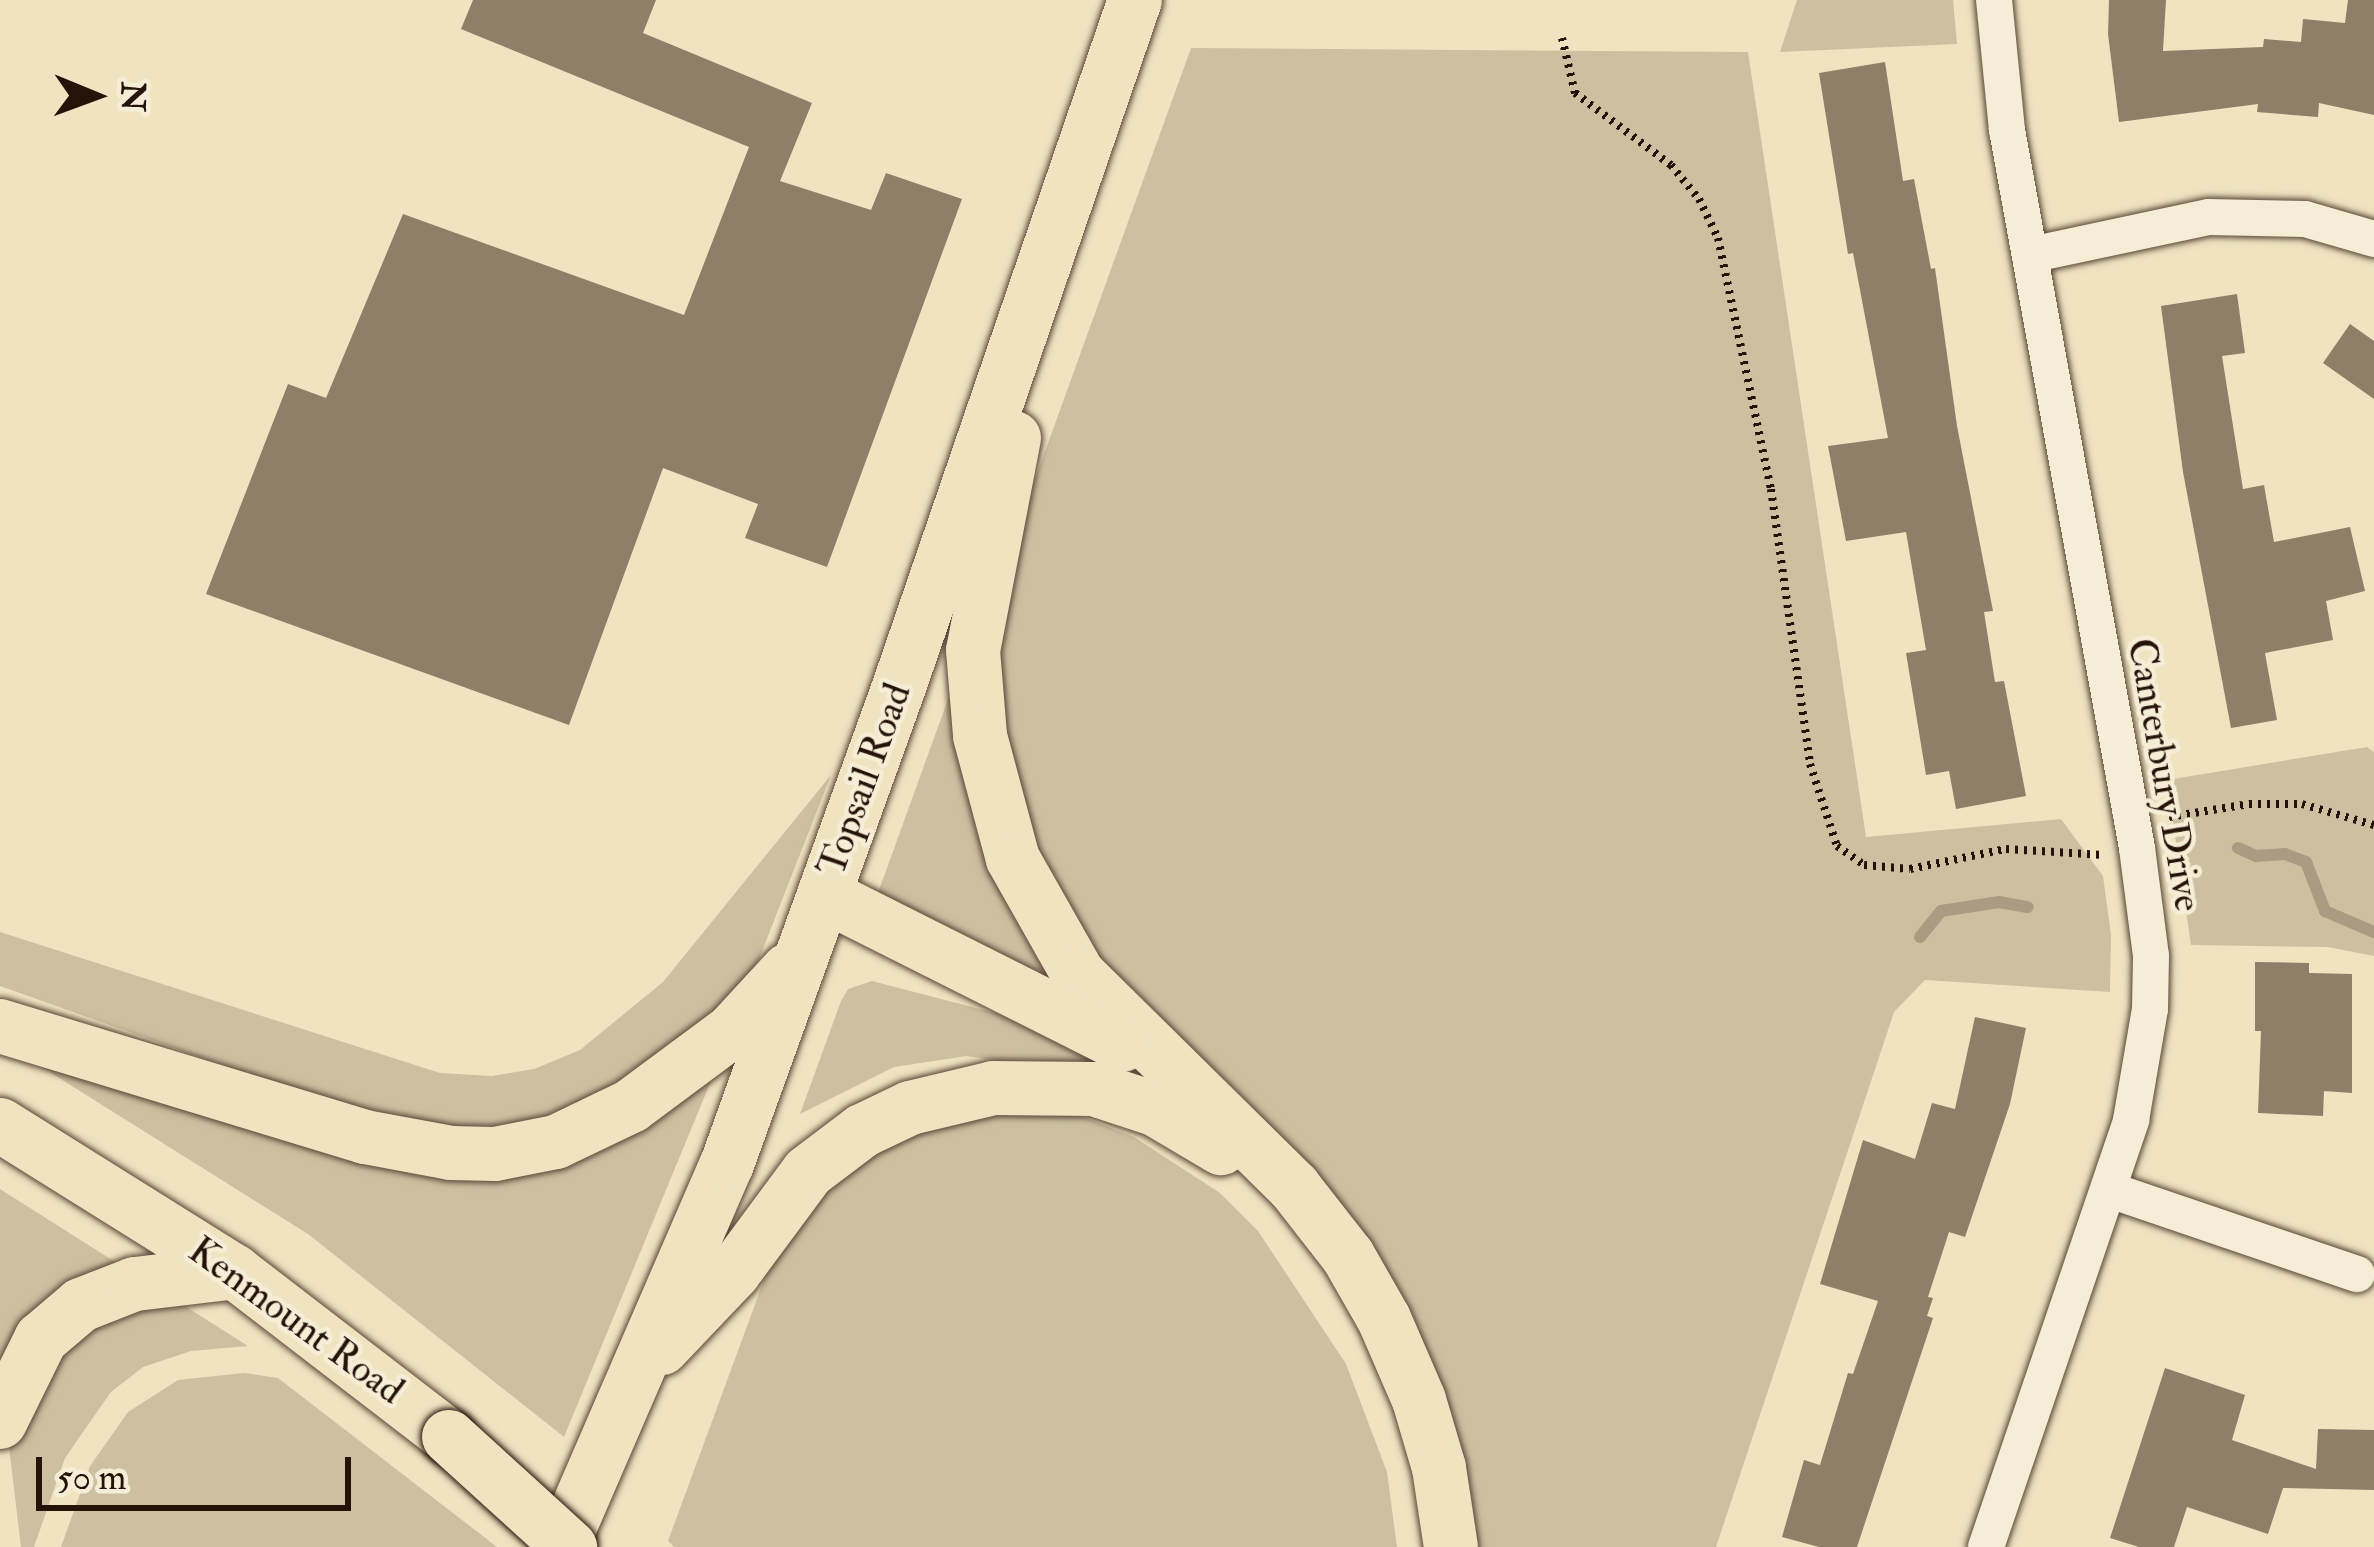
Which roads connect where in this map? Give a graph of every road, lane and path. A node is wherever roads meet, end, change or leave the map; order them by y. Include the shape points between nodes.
1 (1135, 0) edge
2 (1994, 0) edge
3 (1562, 38) dead end
4 (2374, 239) edge
5 (2030, 255) junction
6 (1045, 259) junction
7 (2132, 824) junction
8 (2374, 826) edge
9 (2139, 860) junction
10 (824, 895) junction
11 (802, 955) junction
12 (0, 1026) edge
13 (1183, 1080) junction
14 (0, 1125) edge
15 (2110, 1190) junction
16 (235, 1272) junction
17 (2357, 1274) dead end
18 (639, 1371) junction
19 (0, 1422) edge
20 (565, 1547) edge
21 (1425, 1547) edge
22 (1451, 1547) edge
23 (1986, 1547) edge

1 - 6 main road, Topsail Road
2 - 5 street, Canterbury Drive
3 - 9 path via 1575,93 1671,165 1718,238 1767,470 1810,764 1837,845 1854,860 1888,868 1951,865 2006,849
4 - 5 street via 2332,224 2242,216 2175,222
5 - 7 street, Canterbury Drive
6 - 10 main road, Topsail Road
6 - 13 main road via 977,608 980,736 1013,859 1050,930 1078,974
7 - 8 path via 2278,803
7 - 9 street, Canterbury Drive
9 - 15 street, Canterbury Drive via 2150,1009
10 - 11 main road, Topsail Road
10 - 13 main road via 1061,1010
11 - 12 main road via 732,1031 666,1083 576,1134 516,1152 451,1153 364,1137
11 - 18 main road, Topsail Road via 727,1164
13 - 22 main road via 1294,1187 1366,1286 1427,1423
14 - 16 main road, Kenmount Road
15 - 17 street
15 - 23 street, Canterbury Drive
16 - 19 main road via 135,1284 81,1305 40,1339
16 - 20 main road, Kenmount Road, bridge via 449,1437
18 - 20 main road, Topsail Road
18 - 21 main road via 734,1272 808,1172 862,1131 970,1091 1042,1085 1115,1094 1217,1145 1314,1248 1367,1338 1398,1413

